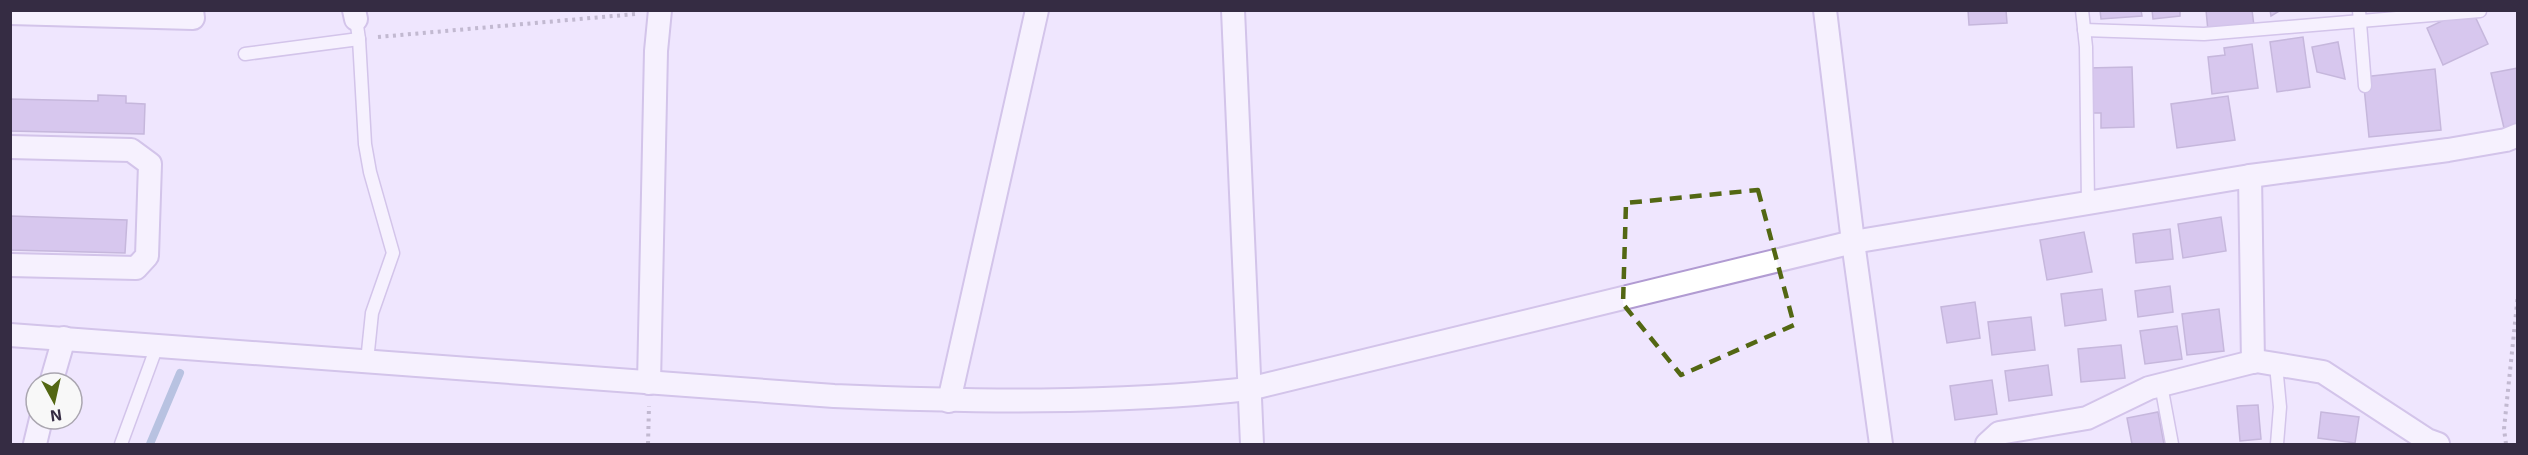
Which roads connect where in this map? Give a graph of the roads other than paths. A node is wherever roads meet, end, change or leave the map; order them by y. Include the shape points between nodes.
1 (192, 10) edge
2 (1037, 10) edge
3 (1233, 10) edge
4 (1825, 10) edge
5 (2082, 10) edge
6 (660, 11) edge
7 (2480, 11) edge
8 (10, 13) edge
9 (2359, 16) edge
10 (356, 23) edge
11 (2084, 30) junction
12 (245, 54) dead end
13 (2365, 86) dead end
14 (2517, 135) edge
15 (10, 147) edge
16 (2250, 176) junction
17 (2088, 204) junction
18 (1853, 242) junction
19 (10, 265) edge
20 (10, 335) edge
21 (63, 338) junction
22 (157, 346) junction
23 (366, 362) junction
24 (2253, 362) junction
25 (2276, 365) junction
26 (54, 371) edge
27 (649, 383) junction
28 (2161, 385) junction
29 (1249, 389) junction
30 (949, 401) junction
31 (120, 444) edge
32 (1252, 444) edge
33 (1881, 444) edge
34 (1987, 444) edge
35 (2172, 444) edge
36 (2277, 444) edge
37 (2434, 444) edge

1 - 8 street via 193,18
2 - 30 street
3 - 29 street
4 - 18 street
5 - 11 lane
6 - 27 street
7 - 9 lane
9 - 11 lane via 2204,34
9 - 13 lane
10 - 12 lane
10 - 23 lane via 365,144 393,252 372,313
11 - 17 lane
14 - 16 street via 2448,150
15 - 19 street via 131,150 150,164 147,256 136,268
16 - 17 street
16 - 24 street
17 - 18 street
18 - 29 street
18 - 33 street
20 - 21 street
21 - 22 street
21 - 26 street
22 - 23 street
22 - 31 lane
23 - 27 street
24 - 25 street
24 - 28 street
25 - 36 lane via 2280,407
25 - 37 street via 2323,372
27 - 30 street
28 - 34 street via 2087,417 1999,433
28 - 35 lane
29 - 30 street via 1173,397
29 - 32 street

